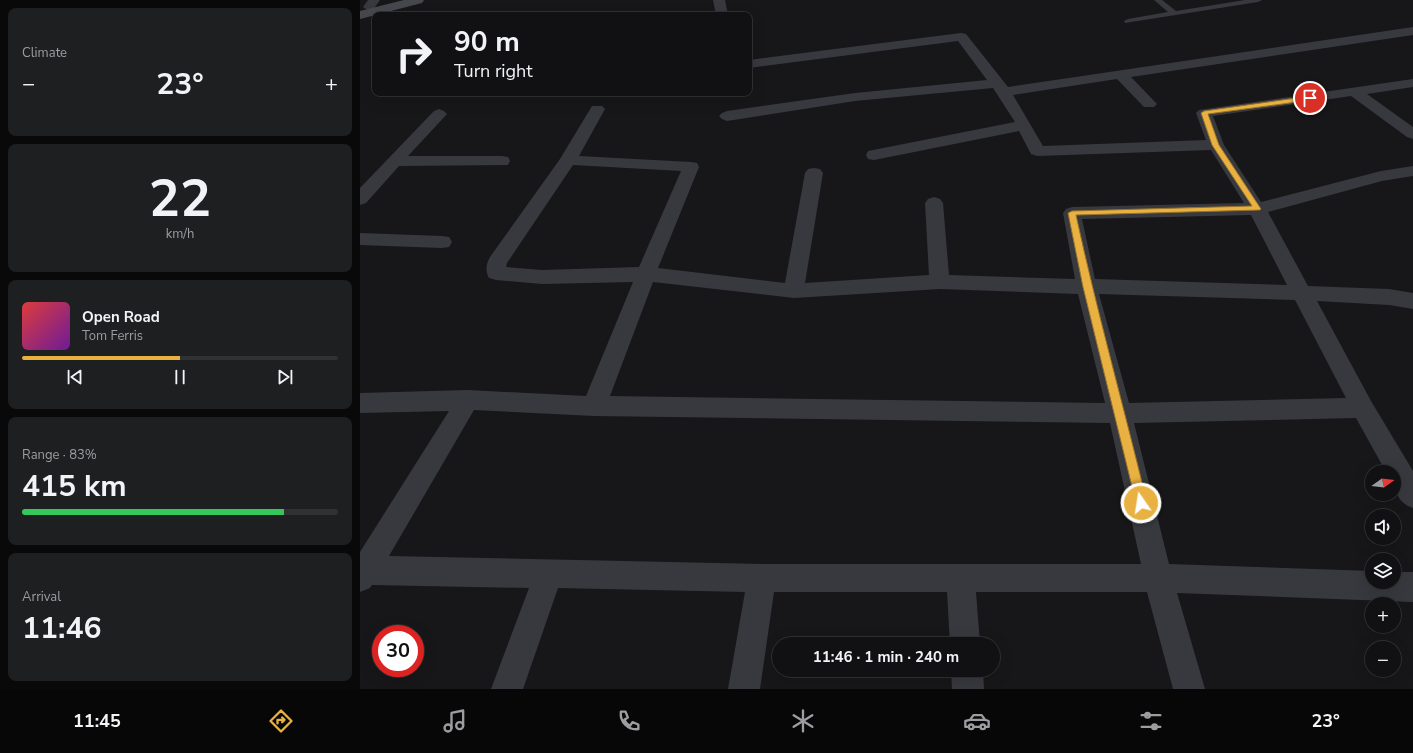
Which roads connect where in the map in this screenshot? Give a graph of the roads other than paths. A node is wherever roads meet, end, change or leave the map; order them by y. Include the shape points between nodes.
1 (396, 0) edge
2 (418, 0) edge
3 (719, 0) edge
4 (1158, 0) edge
5 (1258, 0) edge
6 (366, 8) edge
7 (721, 12) edge
8 (1175, 14) junction
9 (1128, 21) dead end
10 (1413, 31) edge
11 (752, 64) edge
12 (1120, 74) junction
13 (1413, 83) edge
14 (1001, 87) junction
15 (1354, 92) junction
16 (1149, 104) dead end
17 (597, 108) dead end
18 (439, 114) dead end
19 (727, 116) dead end
20 (1024, 125) junction
21 (1413, 134) edge
22 (1216, 145) junction
23 (874, 155) dead end
24 (568, 160) junction
25 (394, 161) junction
26 (502, 161) dead end
27 (1413, 170) edge
28 (814, 173) dead end
29 (360, 199) edge
30 (934, 203) dead end
31 (1257, 209) junction
32 (360, 239) edge
33 (442, 242) dead end
34 (646, 274) junction
35 (940, 282) junction
36 (1087, 287) junction
37 (794, 291) junction
38 (1303, 293) junction
39 (1413, 301) edge
40 (468, 400) junction
41 (360, 403) edge
42 (594, 406) junction
43 (1363, 408) junction
44 (1120, 413) junction
45 (1413, 496) edge
46 (362, 572) edge
47 (549, 574) junction
48 (762, 578) junction
49 (1158, 578) junction
50 (961, 579) junction
51 (1413, 587) edge
52 (965, 637) edge
53 (967, 677) edge
54 (507, 689) edge
55 (744, 689) edge
56 (968, 689) edge
57 (1189, 689) edge

1 - 6 street
2 - 6 street
3 - 7 street
4 - 8 lane
5 - 8 lane
8 - 9 lane
10 - 12 street
11 - 14 street via 958,36 962,37
12 - 14 street
12 - 16 street
13 - 15 street
14 - 19 street via 855,97
14 - 20 street
15 - 21 street
15 - 22 street via 1204,113
17 - 24 street
18 - 25 street
20 - 22 street via 1037,151
20 - 23 street
22 - 31 street
24 - 34 street via 691,168
24 - 34 street via 498,262 496,272 542,277
25 - 26 street
25 - 29 street
27 - 31 street
28 - 37 street
30 - 35 street
31 - 36 street via 1072,213
31 - 38 street
32 - 33 street
34 - 37 street
34 - 42 street
35 - 36 street
35 - 37 street
36 - 38 street
36 - 44 street
38 - 39 street via 1389,296
38 - 43 street
40 - 41 street
40 - 42 street
40 - 46 street
42 - 44 street
43 - 44 street
43 - 45 street
44 - 49 street
46 - 47 street
47 - 48 street
47 - 54 street
48 - 50 street
48 - 55 street
49 - 50 street
49 - 51 street
49 - 57 street
50 - 52 street
53 - 56 street

